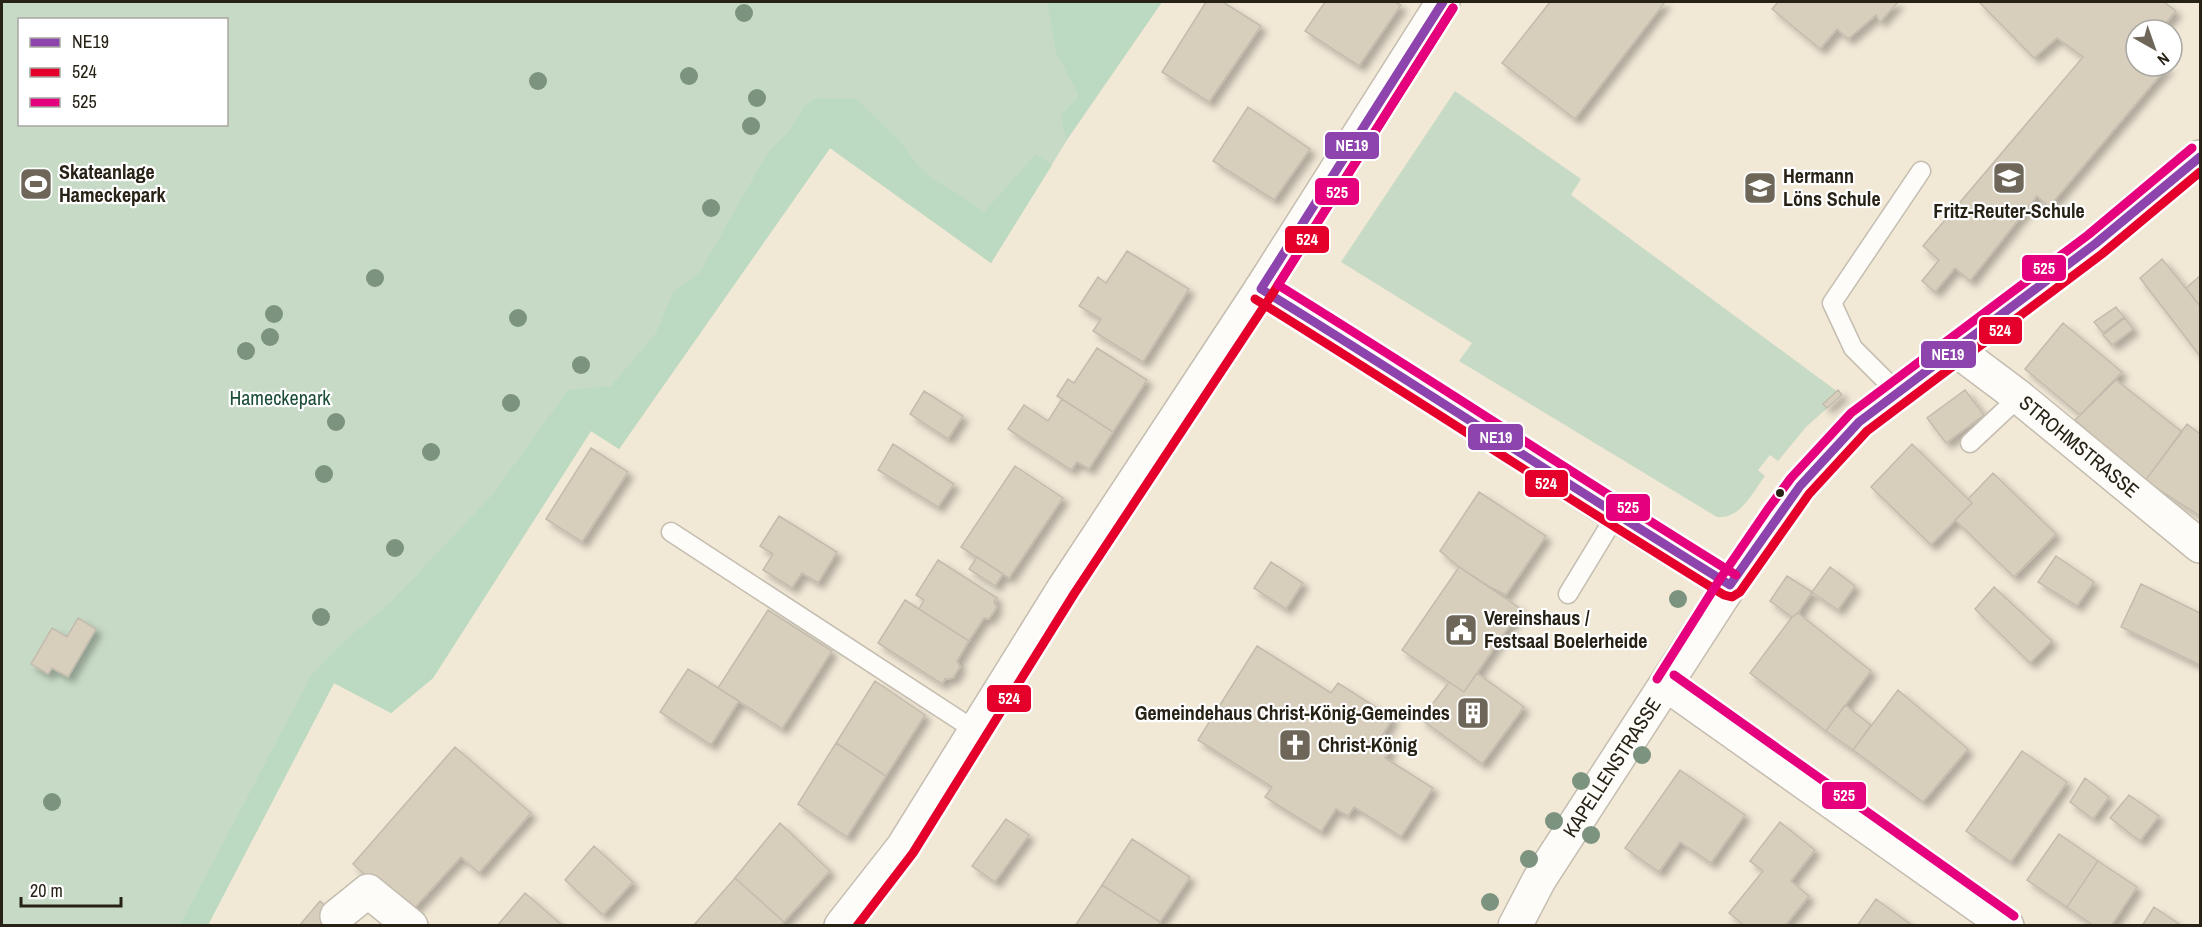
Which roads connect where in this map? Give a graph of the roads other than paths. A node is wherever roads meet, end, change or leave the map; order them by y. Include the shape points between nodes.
1 (1443, 2) edge
2 (2200, 157) edge
3 (1921, 171) dead end
4 (1261, 289) junction
5 (1955, 349) junction
6 (1897, 392) junction
7 (2019, 398) junction
8 (1970, 443) dead end
9 (1616, 516) junction
10 (671, 532) dead end
11 (2200, 546) edge
12 (1730, 585) junction
13 (1568, 594) dead end
14 (1667, 685) junction
15 (976, 731) junction
16 (337, 916) dead end
17 (411, 926) edge
18 (841, 926) edge
19 (1515, 926) edge
20 (2007, 926) edge

1 - 4 street
2 - 5 street, KAPELLENSTRASSE via 2095,244
3 - 6 lane via 1832,303 1853,348
4 - 9 street
4 - 15 street via 1064,588
5 - 6 street, KAPELLENSTRASSE
5 - 7 street, STROHMSTRASSE
6 - 12 street, KAPELLENSTRASSE via 1859,422 1800,486
7 - 8 lane
7 - 11 street, STROHMSTRASSE
9 - 12 street
9 - 13 lane
10 - 15 lane
12 - 14 street, KAPELLENSTRASSE
14 - 19 street, KAPELLENSTRASSE via 1539,880
14 - 20 street
15 - 18 street via 903,847
16 - 17 street via 368,891

